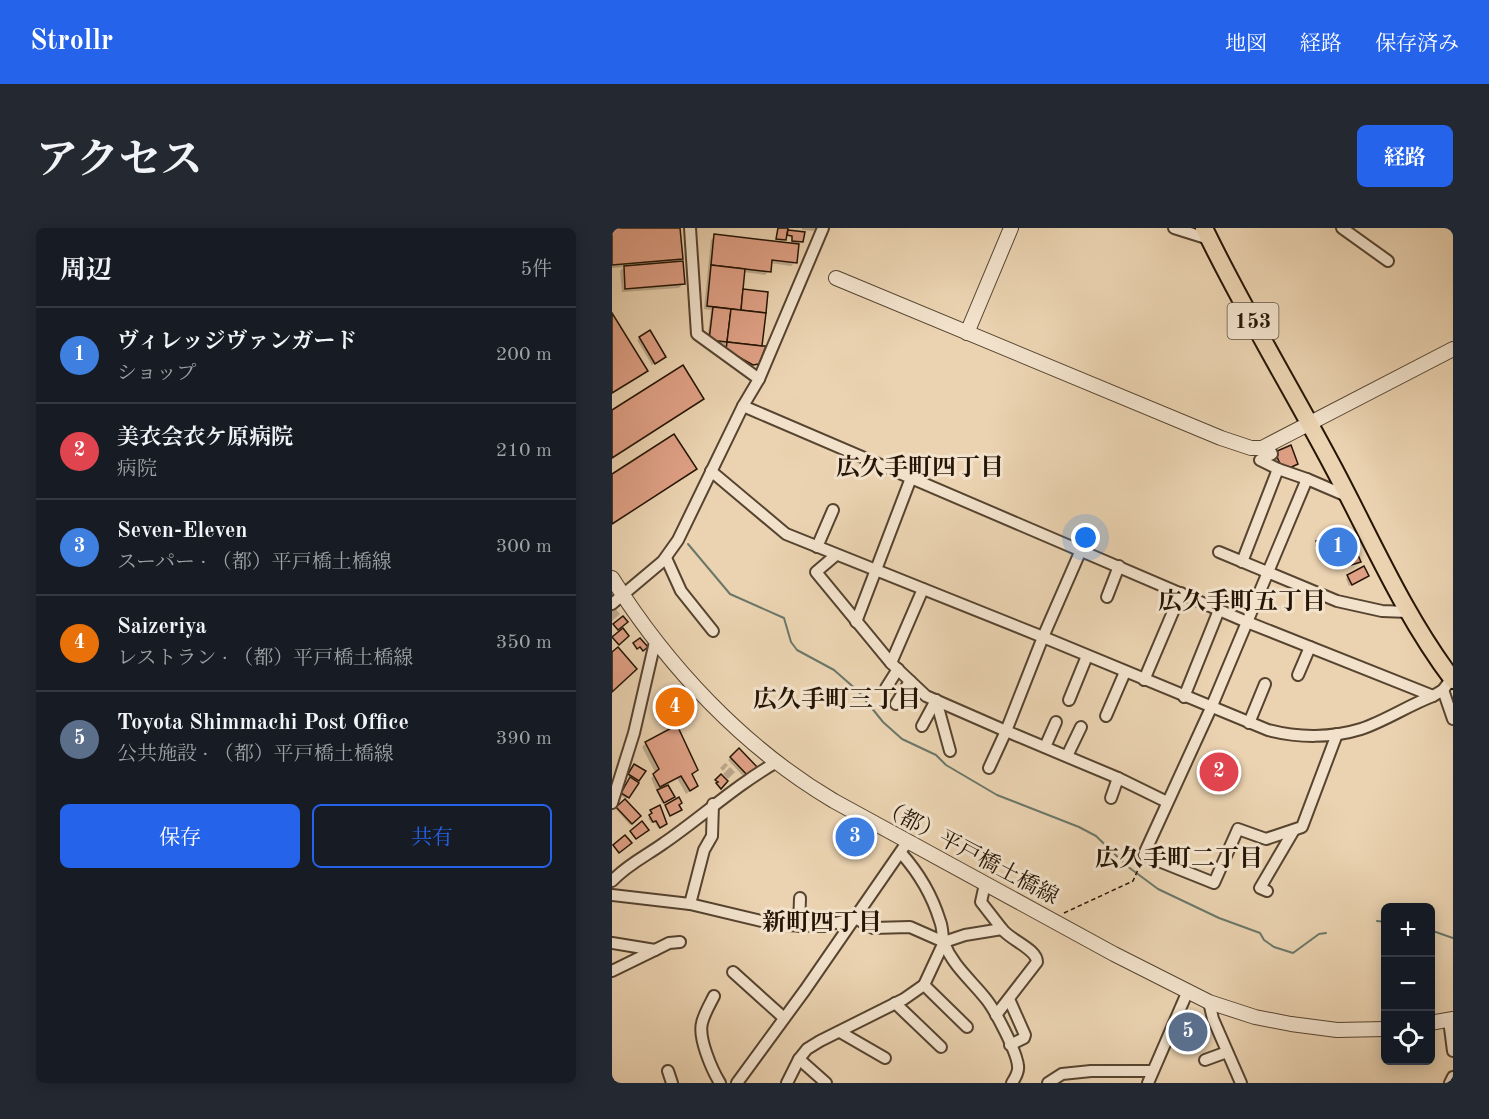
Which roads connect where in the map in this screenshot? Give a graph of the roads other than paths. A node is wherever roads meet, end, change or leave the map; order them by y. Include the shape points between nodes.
1 (690, 228) edge
2 (823, 228) edge
3 (1011, 228) edge
4 (1174, 228) edge
5 (1346, 229) edge
6 (1207, 234) edge
7 (1388, 261) dead end
8 (836, 278) dead end
9 (967, 333) junction
10 (1453, 349) edge
11 (759, 379) junction
12 (743, 406) junction
13 (1310, 424) junction
14 (1267, 445) junction
15 (1278, 469) junction
16 (711, 471) junction
17 (911, 478) junction
18 (1306, 479) junction
19 (1349, 497) junction
20 (833, 510) dead end
21 (817, 547) junction
22 (1081, 550) junction
23 (1220, 552) dead end
24 (836, 555) junction
25 (666, 558) junction
26 (1242, 562) junction
27 (1119, 566) junction
28 (877, 571) junction
29 (1269, 573) junction
30 (612, 578) edge
31 (923, 589) junction
32 (1181, 593) junction
33 (1107, 597) dead end
34 (617, 599) edge
35 (1219, 610) junction
36 (1408, 612) junction
37 (856, 622) junction
38 (1247, 622) junction
39 (713, 631) dead end
40 (1043, 637) junction
41 (656, 642) junction
42 (1310, 647) junction
43 (1087, 656) junction
44 (894, 666) junction
45 (1125, 672) junction
46 (1298, 675) dead end
47 (1144, 680) junction
48 (910, 681) junction
49 (1265, 684) dead end
50 (1445, 686) edge
51 (886, 688) dead end
52 (1184, 697) junction
53 (936, 700) junction
54 (1069, 700) dead end
55 (896, 704) dead end
56 (1211, 708) junction
57 (1106, 716) dead end
58 (1453, 719) edge
59 (1056, 722) dead end
60 (1249, 723) junction
61 (922, 726) dead end
62 (1081, 727) dead end
63 (1006, 731) junction
64 (1337, 734) junction
65 (1045, 747) junction
66 (950, 751) dead end
67 (1066, 756) junction
68 (777, 762) junction
69 (989, 768) dead end
70 (1118, 777) junction
71 (1111, 798) dead end
72 (612, 802) edge
73 (1167, 802) junction
74 (713, 804) junction
75 (1294, 830) junction
76 (904, 847) junction
77 (612, 881) edge
78 (985, 884) junction
79 (1267, 891) dead end
80 (612, 895) edge
81 (801, 898) dead end
82 (690, 904) junction
83 (855, 918) junction
84 (799, 926) junction
85 (1002, 928) junction
86 (680, 942) dead end
87 (944, 942) junction
88 (612, 943) edge
89 (656, 950) junction
90 (612, 971) edge
91 (733, 972) dead end
92 (924, 985) junction
93 (1187, 993) junction
94 (714, 996) dead end
95 (1009, 999) junction
96 (1209, 1002) junction
97 (895, 1003) junction
98 (996, 1016) junction
99 (784, 1018) junction
100 (1451, 1020) edge
101 (1435, 1022) edge
102 (967, 1027) dead end
103 (1381, 1029) edge
104 (840, 1032) junction
105 (1010, 1045) junction
106 (941, 1047) dead end
107 (1453, 1051) edge
108 (1227, 1052) junction
109 (885, 1058) dead end
110 (799, 1059) junction
111 (1205, 1060) dead end
112 (668, 1071) dead end
113 (1453, 1077) edge
114 (1152, 1078) edge
115 (1238, 1081) edge
116 (672, 1083) edge
117 (720, 1083) edge
118 (737, 1083) edge
119 (787, 1083) edge
120 (825, 1083) edge
121 (1012, 1083) edge
122 (1048, 1083) edge
123 (1450, 1083) edge

1 - 11 street via 697,334
2 - 11 street
3 - 9 street
4 - 6 street
5 - 7 street
6 - 13 highway, 153
8 - 9 street
9 - 14 street via 1221,438 1251,448
10 - 13 street
11 - 12 street
12 - 16 street
12 - 17 street
13 - 14 street
13 - 19 highway, 153
14 - 15 street via 1272,454 1260,460
15 - 18 street
15 - 26 street
16 - 21 street via 786,534
16 - 25 street
17 - 22 street
17 - 28 street
18 - 19 street
18 - 29 street
19 - 36 highway, 153
20 - 21 street
21 - 24 street
22 - 27 street
22 - 40 street
23 - 26 street
24 - 28 street
24 - 37 street via 816,572
25 - 34 street
25 - 39 street via 681,591
26 - 29 street
27 - 32 street
27 - 33 street
28 - 31 street
28 - 37 street
29 - 36 street via 1353,606
29 - 38 street
30 - 34 street, （都）平戸橋土橋線
31 - 40 street
31 - 44 street
32 - 35 street
32 - 47 street
34 - 41 street, （都）平戸橋土橋線
35 - 38 street
35 - 52 street
36 - 50 highway, 153 via 1433,653
37 - 44 street
38 - 42 street
38 - 56 street
40 - 43 street
40 - 63 street
41 - 68 street, （都）平戸橋土橋線 via 702,694
41 - 72 street
42 - 46 street
42 - 50 street
43 - 45 street
43 - 54 street
44 - 48 street
44 - 51 street
45 - 47 street
45 - 57 street
47 - 52 street
48 - 53 street
48 - 55 street
49 - 60 street
50 - 58 street
50 - 64 street via 1363,728
52 - 56 street
53 - 61 street
53 - 63 street
53 - 66 street
56 - 60 street
56 - 73 street
59 - 65 street
60 - 64 street via 1284,734
62 - 67 street
63 - 65 street
63 - 69 street
64 - 75 street via 1302,826
65 - 67 street
67 - 70 street
68 - 74 street
68 - 76 street, （都）平戸橋土橋線
70 - 71 street
70 - 73 street
73 - 75 street via 1145,853 1214,883 1238,828 1266,839
74 - 77 street via 665,843 625,867
74 - 82 street via 712,836 704,850
75 - 79 street via 1260,888
76 - 78 street, （都）平戸橋土橋線
76 - 83 street
76 - 87 street via 934,903
78 - 85 street via 981,902
78 - 93 street, （都）平戸橋土橋線
80 - 82 street
81 - 84 street
82 - 84 street via 770,924
83 - 84 street via 824,926
83 - 87 street via 873,928 910,927
83 - 99 street
85 - 87 street
85 - 95 street via 1037,956
86 - 89 street
87 - 92 street
87 - 98 street via 961,973 987,999
88 - 89 street
89 - 90 street
91 - 99 street
92 - 97 street
92 - 102 street
93 - 96 street, （都）平戸橋土橋線
93 - 114 street
94 - 117 street via 702,1022 702,1036
95 - 98 street
95 - 105 street via 1025,1035
96 - 103 street, （都）平戸橋土橋線 via 1291,1024 1337,1030
96 - 108 street
97 - 104 street
97 - 106 street
98 - 105 street
99 - 118 street
100 - 101 street
100 - 107 street
104 - 109 street
104 - 110 street via 807,1049
105 - 121 street via 1018,1066
108 - 111 street
108 - 115 street
110 - 119 street
110 - 120 street
112 - 116 street
113 - 123 street
114 - 122 street via 1091,1071 1062,1074

